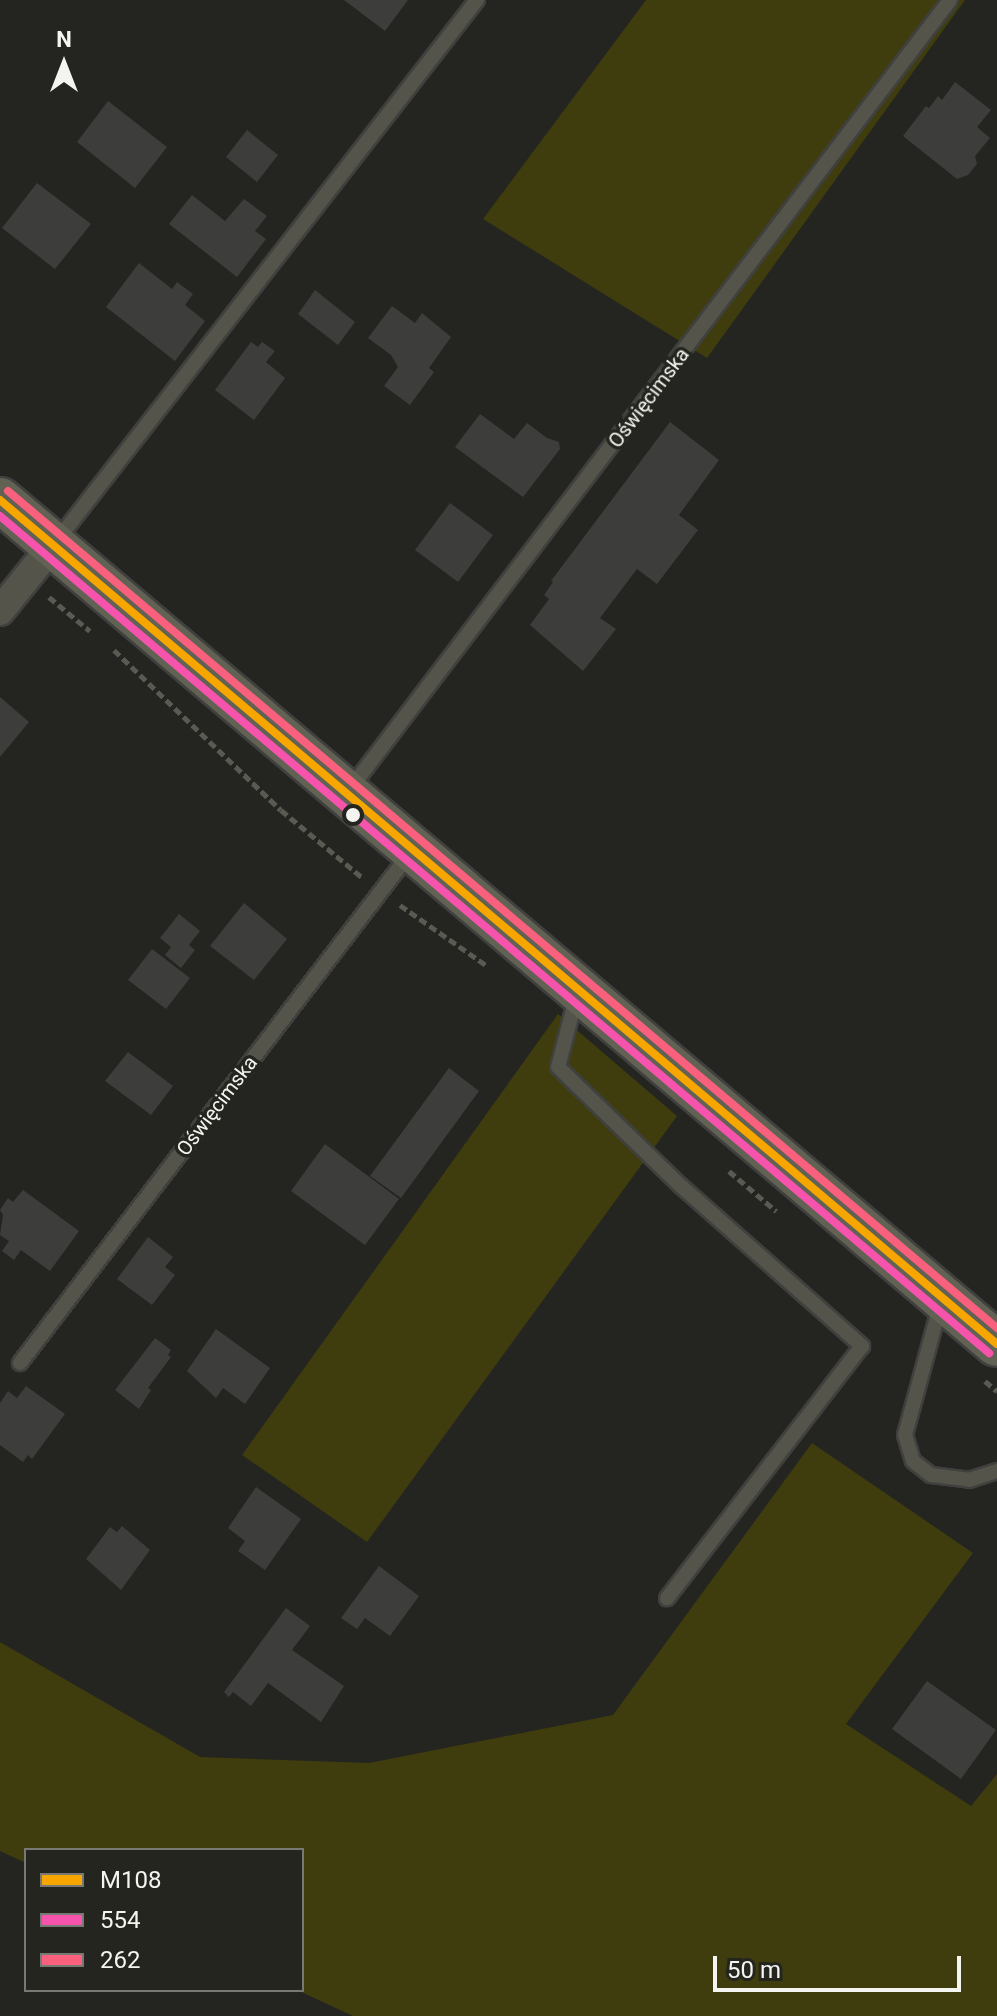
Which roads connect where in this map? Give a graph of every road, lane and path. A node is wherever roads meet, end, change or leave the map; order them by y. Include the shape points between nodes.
1 (477, 0) edge
2 (950, 0) edge
3 (0, 500) edge
4 (53, 545) junction
5 (26, 579) junction
6 (0, 611) edge
7 (99, 638) dead end
8 (111, 648) dead end
9 (346, 794) junction
10 (414, 849) junction
11 (381, 892) junction
12 (495, 972) dead end
13 (578, 989) junction
14 (727, 1170) dead end
15 (786, 1220) dead end
16 (942, 1297) junction
17 (986, 1358) edge
18 (20, 1363) dead end
19 (997, 1391) edge
20 (997, 1471) edge
21 (667, 1598) dead end

1 - 4 lane
2 - 9 lane, Oświęcimska
3 - 4 highway
4 - 5 street
4 - 9 highway
5 - 6 street
5 - 7 path
8 - 11 path via 281,810
9 - 10 highway
10 - 11 lane, Oświęcimska
10 - 13 highway
11 - 12 path
11 - 18 lane, Oświęcimska
13 - 16 highway
13 - 21 lane via 558,1067 681,1186 862,1346
14 - 15 path
16 - 17 highway
16 - 20 lane via 905,1435 913,1461 931,1475 969,1480
17 - 19 path

